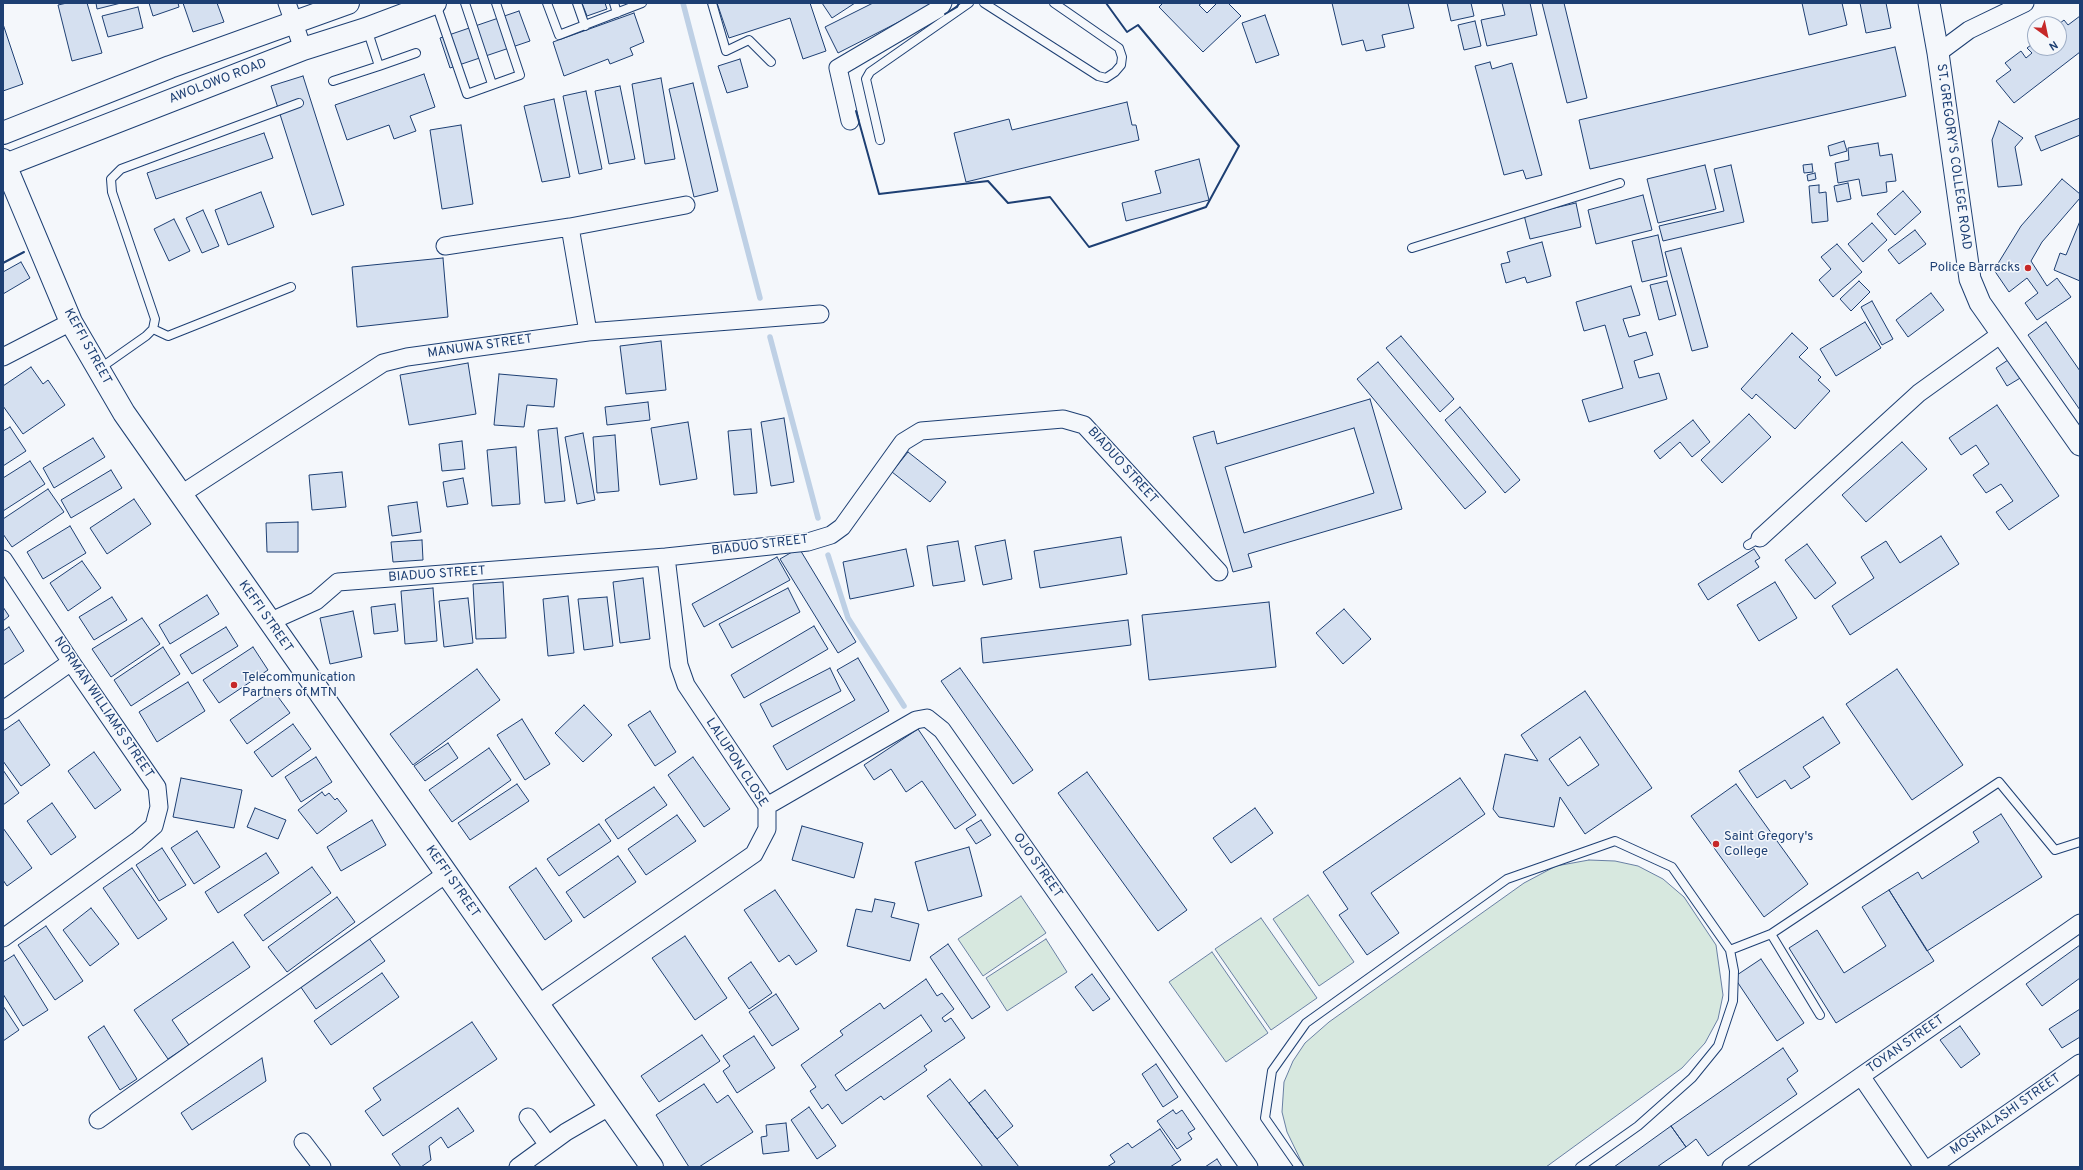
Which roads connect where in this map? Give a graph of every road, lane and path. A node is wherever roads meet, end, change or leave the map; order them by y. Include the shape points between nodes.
1 (348, 3) edge
2 (435, 3) edge
3 (465, 3) edge
4 (496, 3) edge
5 (547, 3) edge
6 (577, 3) edge
7 (614, 3) edge
8 (642, 3) edge
9 (712, 3) edge
10 (943, 3) edge
11 (969, 3) edge
12 (984, 3) edge
13 (1054, 3) edge
14 (1928, 3) edge
15 (2024, 3) edge
16 (291, 12) edge
17 (617, 13) junction
18 (585, 26) junction
19 (366, 29) junction
20 (303, 49) junction
21 (416, 53) dead end
22 (1938, 53) junction
23 (771, 62) dead end
24 (379, 66) junction
25 (332, 82) dead end
26 (492, 84) junction
27 (299, 103) dead end
28 (850, 121) dead end
29 (3, 133) edge
30 (880, 140) dead end
31 (4, 164) edge
32 (1620, 183) dead end
33 (686, 205) dead end
34 (570, 227) junction
35 (445, 246) dead end
36 (1412, 248) dead end
37 (291, 287) dead end
38 (820, 314) dead end
39 (71, 322) junction
40 (153, 329) junction
41 (588, 332) junction
42 (2002, 334) junction
43 (3, 358) edge
44 (98, 369) junction
45 (2080, 446) edge
46 (180, 496) junction
47 (1754, 541) dead end
48 (666, 557) junction
49 (3, 559) edge
50 (1219, 572) dead end
51 (269, 622) junction
52 (71, 662) junction
53 (3, 710) edge
54 (767, 806) junction
55 (2080, 842) edge
56 (446, 874) junction
57 (2080, 923) edge
58 (1770, 934) junction
59 (3, 938) edge
60 (1730, 950) junction
61 (538, 1004) junction
62 (1820, 1015) dead end
63 (2080, 1063) edge
64 (1861, 1076) junction
65 (609, 1107) junction
66 (528, 1117) dead end
67 (98, 1120) dead end
68 (303, 1142) dead end
69 (548, 1145) junction
70 (322, 1167) edge
71 (518, 1167) edge
72 (652, 1167) edge
73 (1249, 1167) edge
74 (1298, 1167) edge
75 (1580, 1167) edge
76 (1731, 1167) edge
77 (1923, 1167) edge
78 (1931, 1167) edge

1 - 16 main road
2 - 19 main road, AWOLOWO ROAD
2 - 26 lane via 467,94
3 - 26 lane
4 - 26 lane via 520,75
5 - 18 lane via 559,35
6 - 18 lane
7 - 17 lane
8 - 17 lane
9 - 23 lane via 726,51 749,40
10 - 28 street via 940,8 838,68
11 - 30 lane via 870,72 866,79
12 - 13 lane via 1098,76 1106,78 1115,72 1121,65 1119,48
14 - 22 street, ST. GREGORY'S COLLEGE ROAD
15 - 22 street via 1969,30
16 - 20 street
16 - 29 main road via 170,67
17 - 18 lane
19 - 20 main road, AWOLOWO ROAD
19 - 24 lane
20 - 31 main road, AWOLOWO ROAD
21 - 24 lane
22 - 42 street, ST. GREGORY'S COLLEGE ROAD via 1970,279 1980,303
24 - 25 lane
27 - 40 lane via 121,169 111,179 112,192 155,319
31 - 39 main road, KEFFI STREET
32 - 36 lane
33 - 34 street
34 - 35 street
34 - 41 street
37 - 40 lane via 168,336
38 - 41 street, MANUWA STREET
39 - 43 street
39 - 44 main road, KEFFI STREET
40 - 44 lane
41 - 46 street, MANUWA STREET via 407,357 382,363
42 - 45 street, ST. GREGORY'S COLLEGE ROAD
42 - 47 street via 1919,393
44 - 46 main road, KEFFI STREET via 124,413
46 - 51 main road, KEFFI STREET
48 - 50 street, BIADUO STREET via 808,542 831,535 842,527 903,442 921,430 1063,419 1084,424
48 - 51 street, BIADUO STREET via 338,582 316,601
48 - 54 street, LALUPON CLOSE via 678,665 686,685
49 - 52 street, NORMAN WILLIAMS STREET
51 - 56 main road, KEFFI STREET
52 - 53 street
52 - 59 street, NORMAN WILLIAMS STREET via 157,787 159,807 154,826 138,841
54 - 61 street, LALUPON CLOSE via 767,829 754,854
54 - 73 street, OJO STREET via 916,720 928,718 942,730
55 - 58 lane via 2055,850 1999,782
56 - 61 main road, KEFFI STREET
56 - 67 street
57 - 64 street, TOYAN STREET
58 - 60 lane
58 - 62 lane
60 - 74 lane via 1672,867 1615,841 1507,879 1306,1023 1272,1071 1265,1118
60 - 75 lane via 1734,971 1733,1002 1718,1046 1692,1078 1638,1126
61 - 65 main road, KEFFI STREET
63 - 78 street, MOSHALASHI STREET
64 - 76 street, TOYAN STREET
64 - 77 street
65 - 69 street
65 - 72 main road, KEFFI STREET
66 - 69 street
68 - 70 street
69 - 71 street

